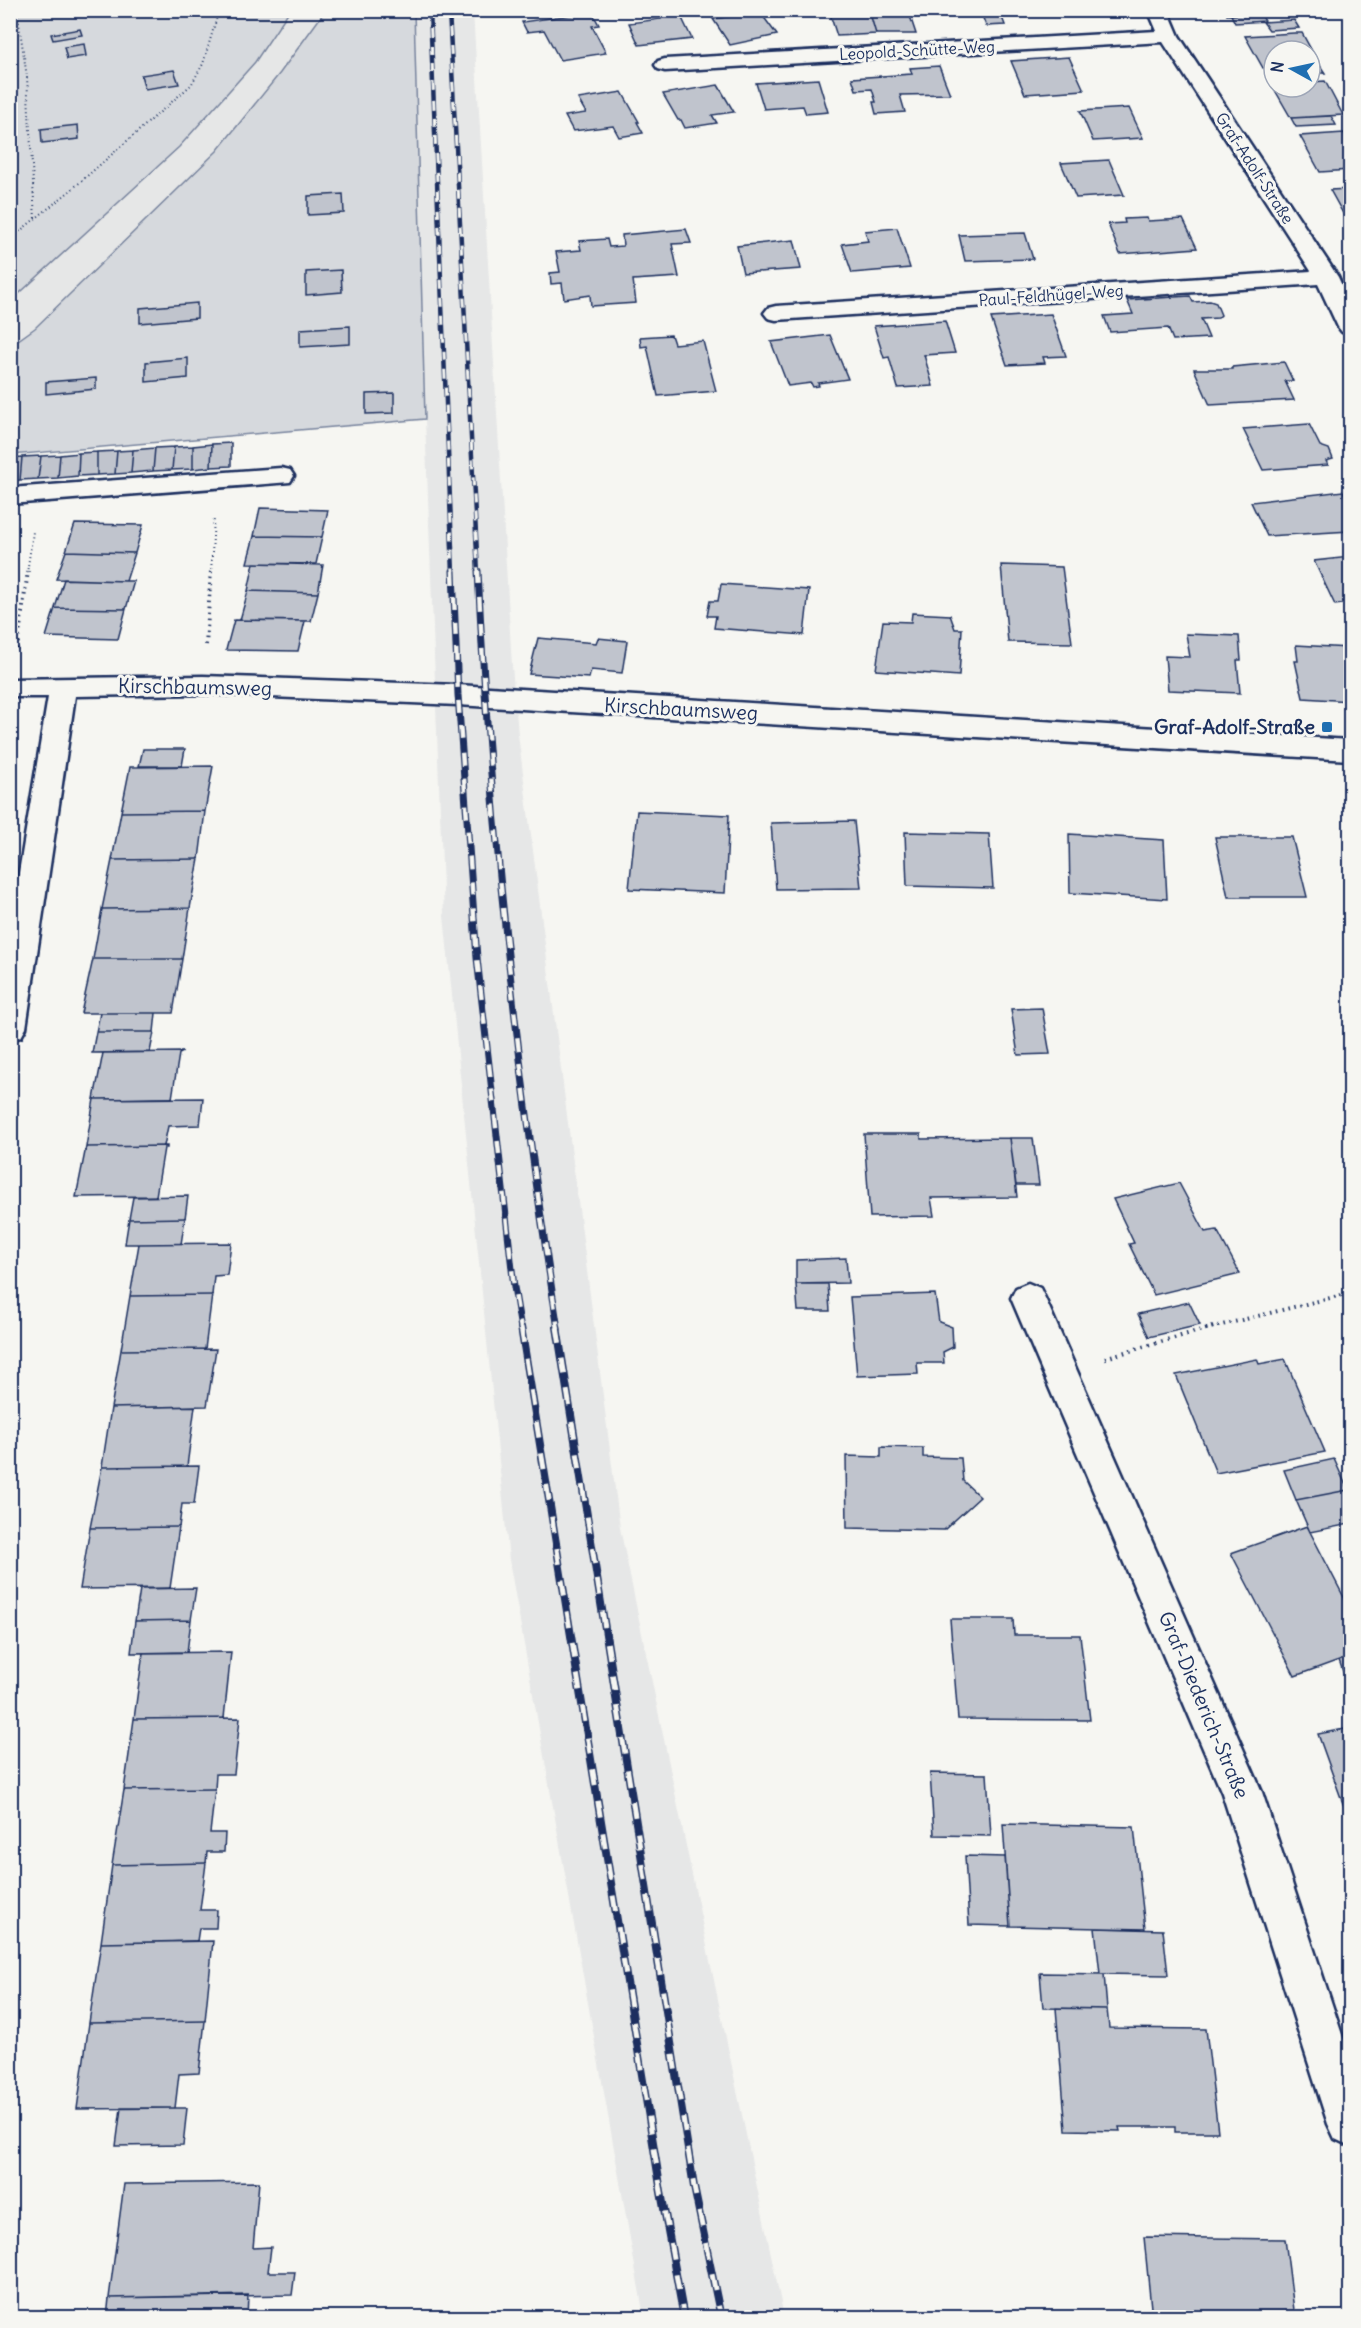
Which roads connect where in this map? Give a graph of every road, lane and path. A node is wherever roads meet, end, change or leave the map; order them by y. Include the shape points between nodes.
1 (17, 10) edge
2 (219, 10) edge
3 (1158, 10) edge
4 (1169, 36) junction
5 (665, 65) dead end
6 (35, 220) junction
7 (10, 239) edge
8 (1326, 277) junction
9 (776, 313) dead end
10 (1350, 327) edge
11 (281, 476) dead end
12 (216, 482) junction
13 (38, 494) junction
14 (10, 496) edge
15 (203, 685) junction
16 (63, 687) junction
17 (11, 688) edge
18 (1350, 750) edge
19 (10, 1028) edge
20 (1350, 1293) edge
21 (1028, 1298) dead end
22 (1059, 1371) junction
23 (1350, 2124) edge

1 - 6 path via 27,77
2 - 6 path via 203,64 191,85
3 - 4 street, Graf-Adolf-Straße
4 - 5 street, Leopold-Schütte-Weg
4 - 8 street, Graf-Adolf-Straße
6 - 7 path
8 - 9 street, Paul-Feldhügel-Weg
8 - 10 street, Graf-Adolf-Straße
11 - 12 street
12 - 13 street
12 - 15 path
13 - 14 street
13 - 17 path
15 - 16 street, Kirschbaumsweg
15 - 18 street, Kirschbaumsweg via 467,696
16 - 17 street, Kirschbaumsweg
16 - 19 street
20 - 22 path via 1181,1335
21 - 22 street, Graf-Diederich-Straße
22 - 23 street, Graf-Diederich-Straße via 1242,1792

